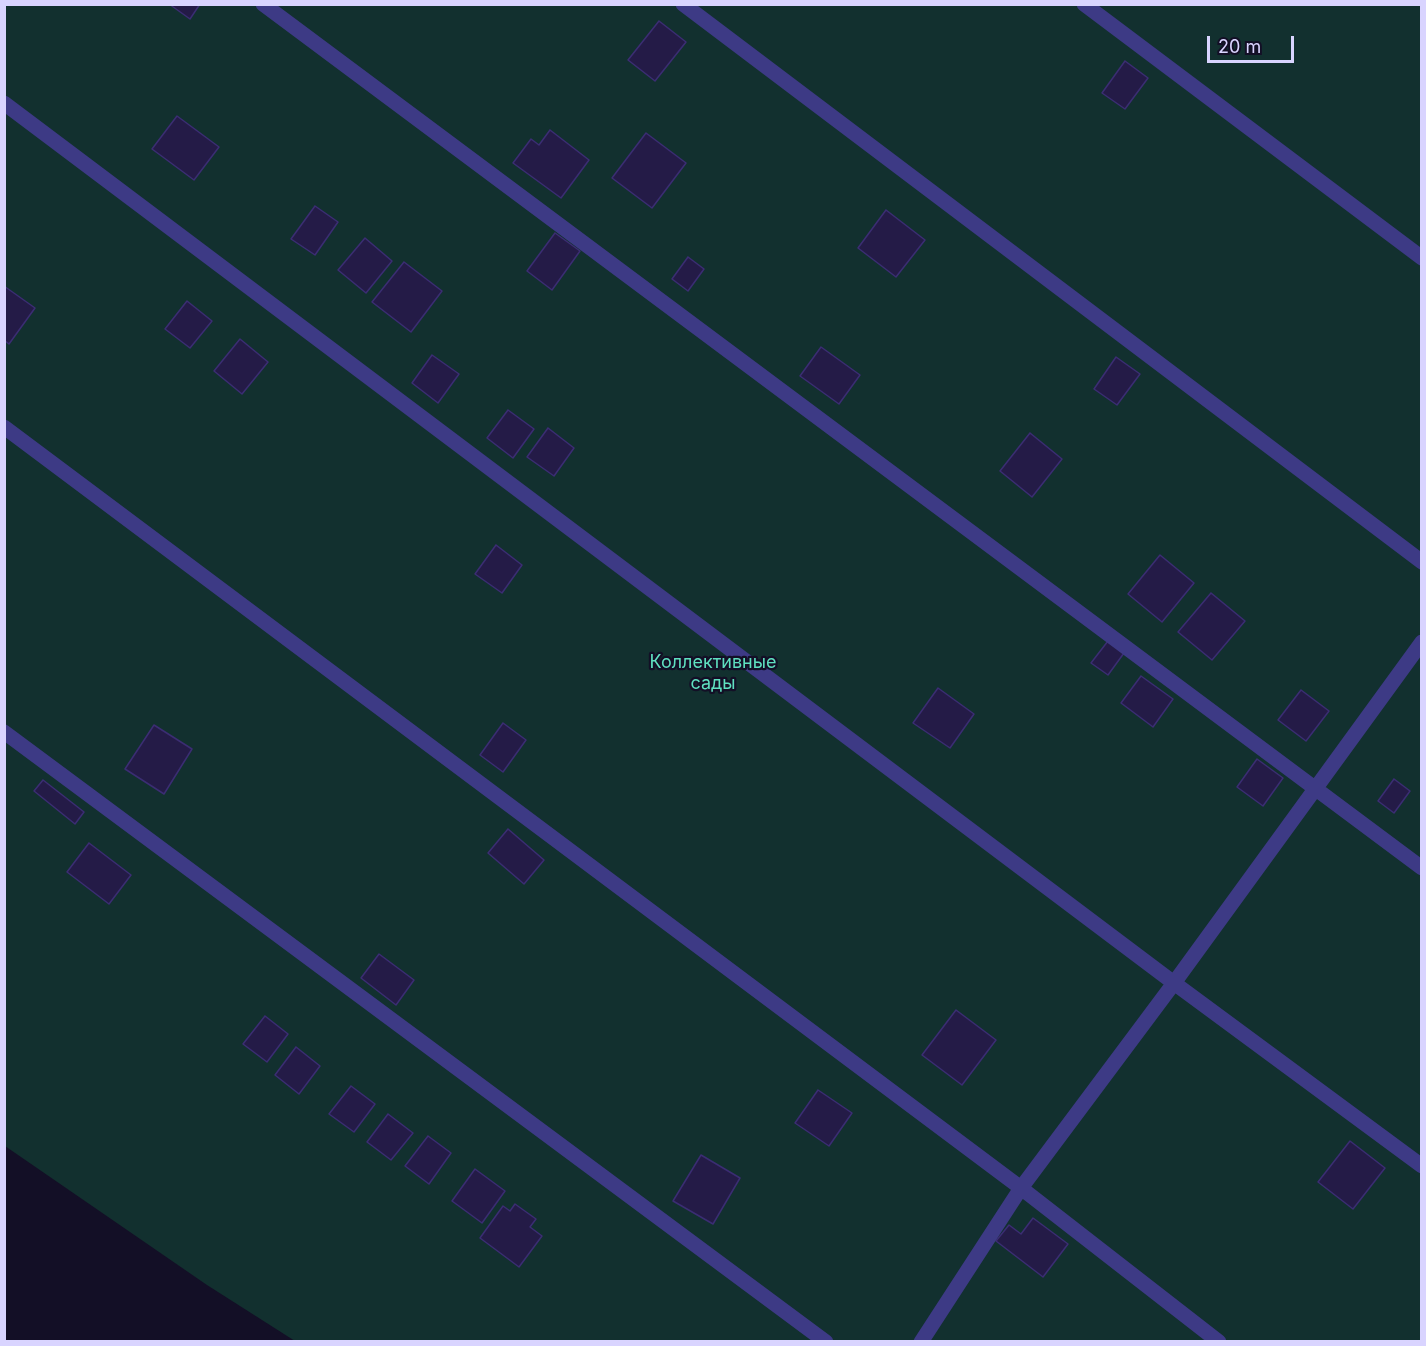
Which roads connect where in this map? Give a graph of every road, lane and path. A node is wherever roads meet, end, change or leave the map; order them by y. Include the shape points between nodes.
1 (263, 4) edge
2 (683, 4) edge
3 (1084, 4) edge
4 (4, 102) edge
5 (1422, 258) edge
6 (4, 427) edge
7 (1422, 562) edge
8 (1422, 642) edge
9 (4, 732) edge
10 (1315, 787) junction
11 (1422, 868) edge
12 (1174, 983) junction
13 (1422, 1166) edge
14 (1021, 1188) junction
15 (826, 1341) edge
16 (921, 1341) edge
17 (1219, 1341) edge

1 - 10 street
2 - 7 street
3 - 5 street
4 - 12 street
6 - 14 street
8 - 10 street
9 - 15 street
10 - 11 street
10 - 12 street
12 - 13 street
12 - 14 street
14 - 16 street
14 - 17 street

